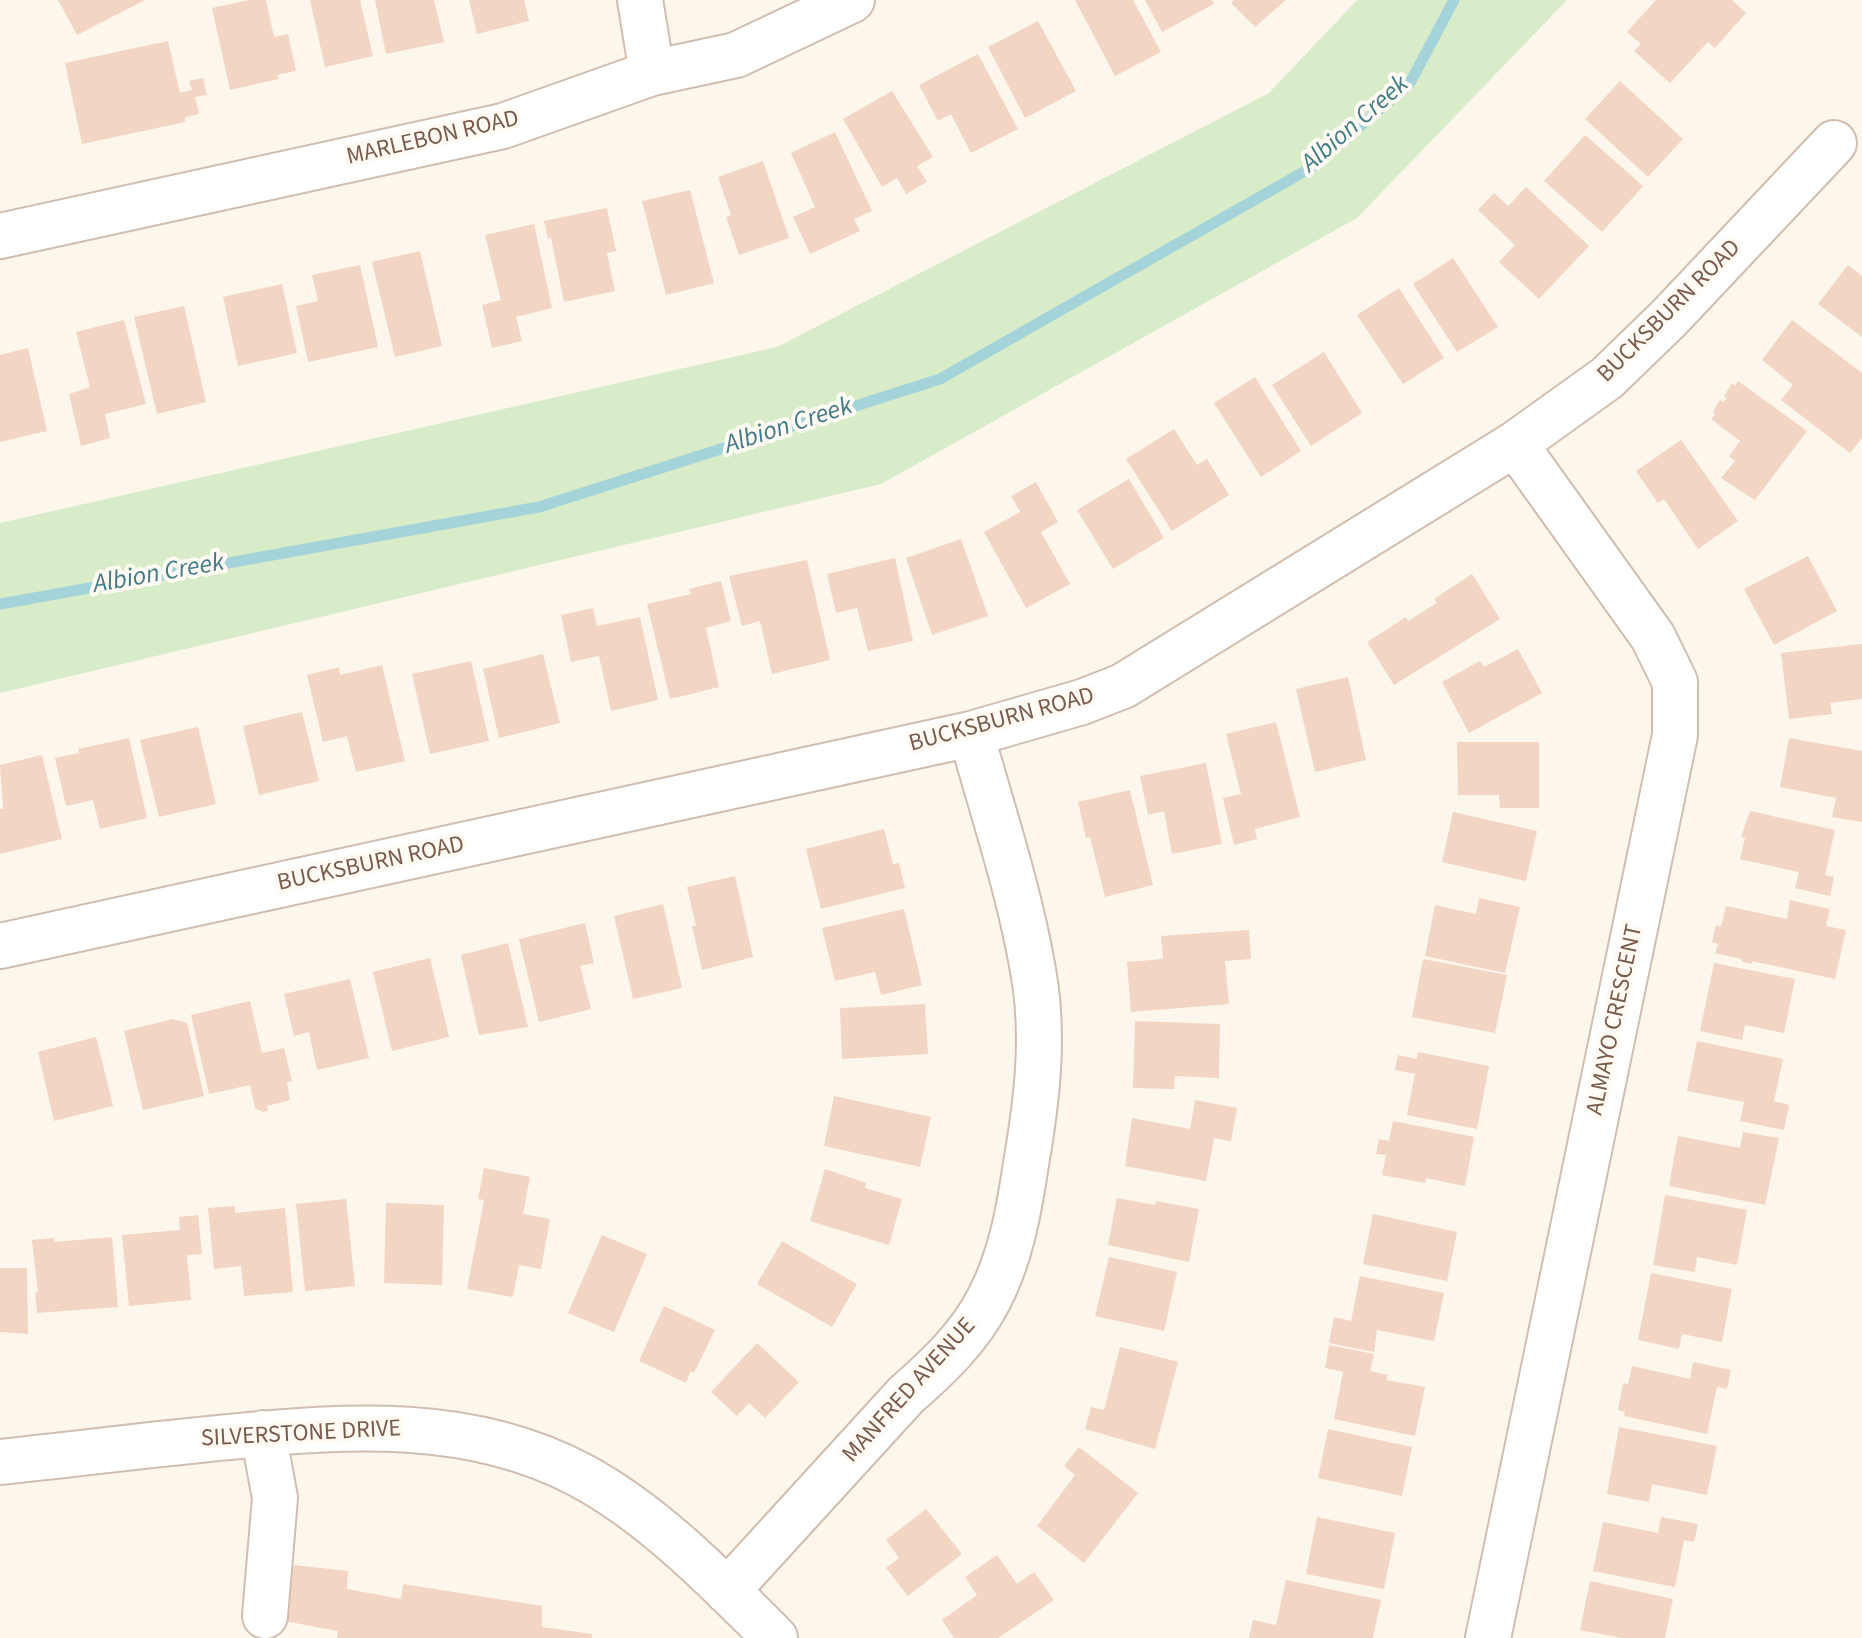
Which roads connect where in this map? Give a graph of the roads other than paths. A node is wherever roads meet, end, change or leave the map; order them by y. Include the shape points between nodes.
1 (640, 0) edge
2 (852, 0) edge
3 (652, 73) junction
4 (1834, 143) dead end
5 (0, 236) edge
6 (1515, 444) junction
7 (971, 734) junction
8 (0, 946) edge
9 (263, 1433) junction
10 (0, 1462) edge
11 (727, 1591) junction
12 (265, 1616) dead end
13 (775, 1638) edge
14 (1488, 1638) edge

1 - 3 street
2 - 3 street, MARLEBON ROAD via 736,55
3 - 5 street, MARLEBON ROAD via 503,126
4 - 6 street, BUCKSBURN ROAD via 1607,378
6 - 7 street, BUCKSBURN ROAD via 1133,681 1082,702
6 - 14 street, ALMAYO CRESCENT via 1653,637 1675,682 1675,735
7 - 8 street, BUCKSBURN ROAD
7 - 11 street, MANFRED AVENUE via 1019,906 1039,1021 1038,1094 1006,1261 966,1336
9 - 10 street, SILVERSTONE DRIVE
9 - 11 street, SILVERSTONE DRIVE via 407,1428 481,1438 537,1456 609,1493
9 - 12 street via 275,1498
11 - 13 street, SILVERSTONE DRIVE

